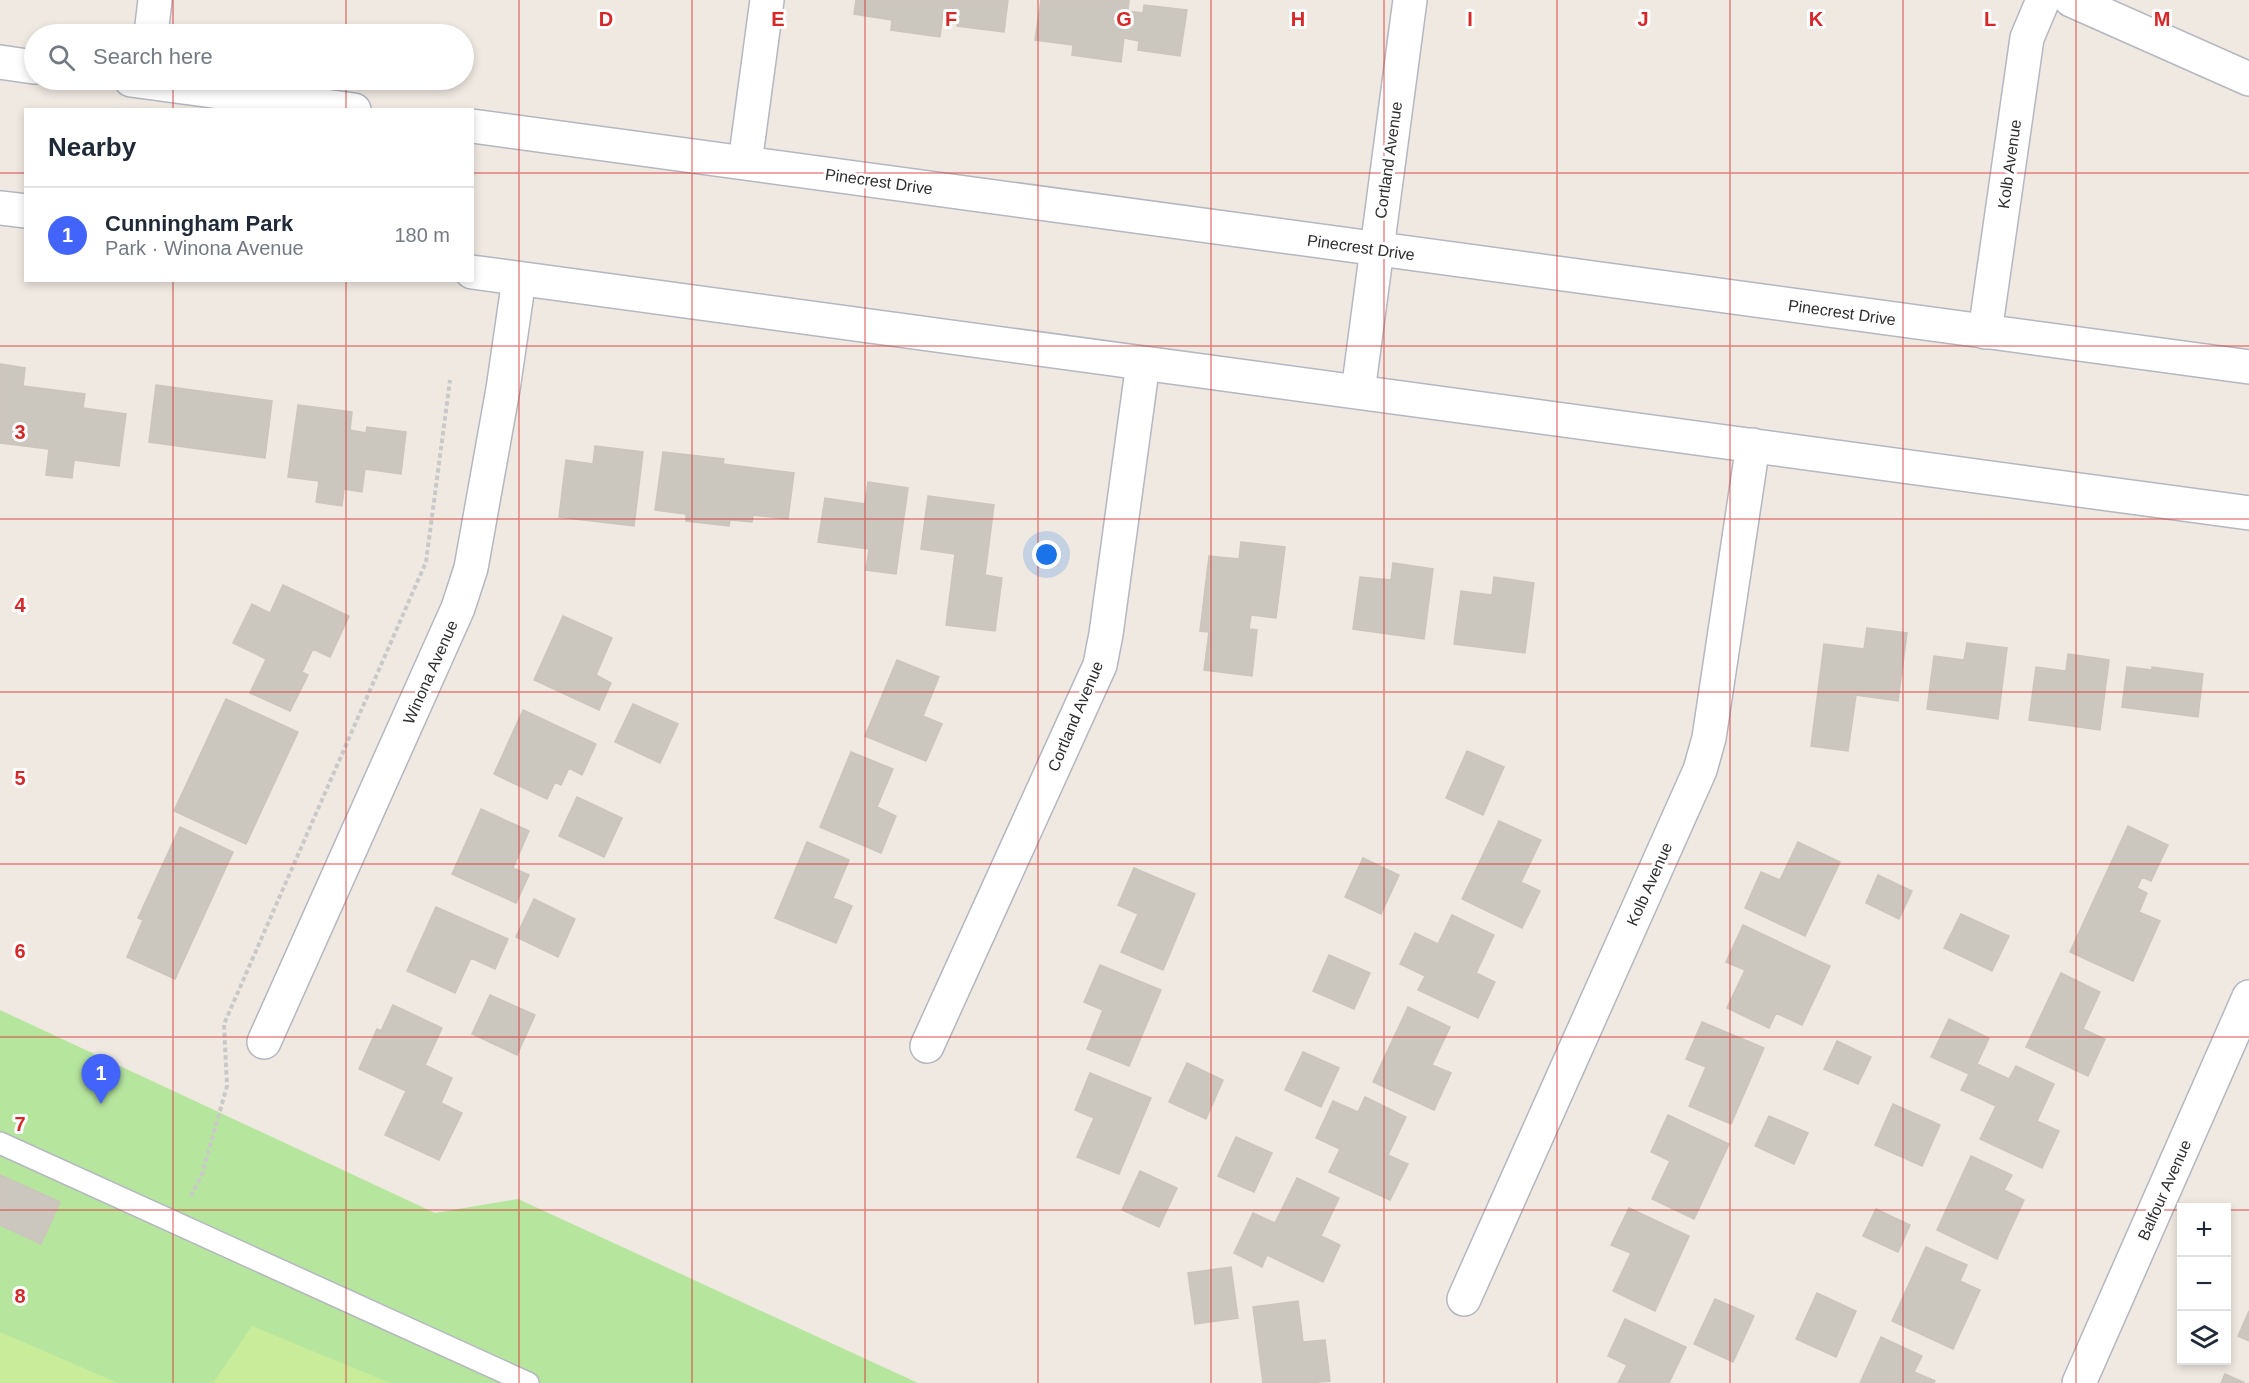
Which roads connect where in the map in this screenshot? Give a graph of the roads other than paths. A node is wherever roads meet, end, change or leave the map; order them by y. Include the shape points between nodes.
1 (155, 0) edge
2 (767, 0) edge
3 (1410, 0) edge
4 (2043, 0) edge
5 (2071, 0) edge
6 (152, 24) edge
7 (0, 62) edge
8 (24, 66) edge
9 (2249, 79) edge
10 (168, 90) edge
11 (335, 108) edge
12 (474, 126) edge
13 (746, 163) junction
14 (0, 208) edge
15 (24, 211) edge
16 (1376, 249) junction
17 (474, 272) edge
18 (519, 279) junction
19 (1985, 332) junction
20 (1143, 363) junction
21 (2249, 367) edge
22 (1358, 392) junction
23 (1753, 445) junction
24 (2249, 513) edge
25 (2249, 997) edge
26 (264, 1042) dead end
27 (927, 1046) dead end
28 (0, 1143) edge
29 (1464, 1299) dead end
30 (528, 1383) edge
31 (2079, 1383) edge

1 - 6 street
2 - 13 street
3 - 16 street, Cortland Avenue
4 - 19 street, Kolb Avenue via 2027,38
5 - 9 street
7 - 8 street
10 - 11 street
12 - 13 street, Pinecrest Drive
13 - 16 street, Pinecrest Drive
14 - 15 street
16 - 19 street, Pinecrest Drive
16 - 22 street, Cortland Avenue
17 - 18 street
18 - 20 street
18 - 26 street, Winona Avenue via 471,568 458,608
19 - 21 street, Pinecrest Drive
20 - 22 street
20 - 27 street, Cortland Avenue via 1100,665
22 - 23 street
23 - 24 street
23 - 29 street, Kolb Avenue via 1709,738 1700,770
25 - 31 street, Balfour Avenue
28 - 30 lane

